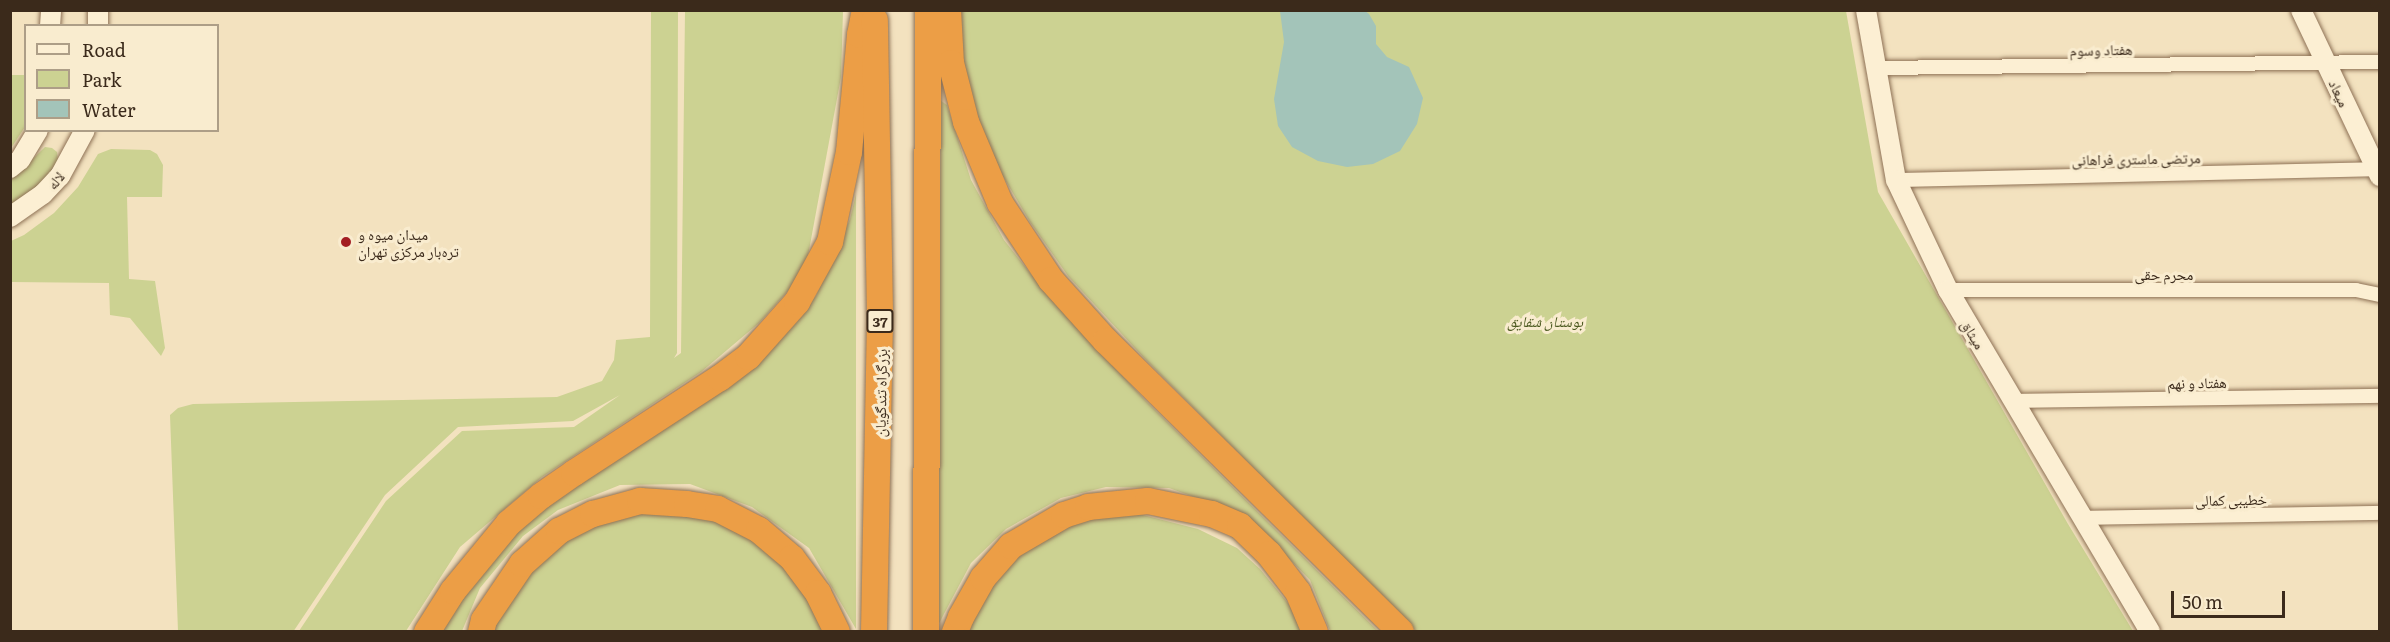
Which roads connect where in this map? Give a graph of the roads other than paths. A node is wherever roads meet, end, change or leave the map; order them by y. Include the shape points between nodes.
1 (865, 10) edge
2 (875, 10) edge
3 (928, 10) edge
4 (948, 10) edge
5 (1866, 10) edge
6 (2301, 10) edge
7 (2379, 62) edge
8 (2326, 63) junction
9 (1876, 68) junction
10 (37, 132) edge
11 (84, 132) edge
12 (10, 168) edge
13 (2378, 172) edge
14 (1896, 180) junction
15 (10, 218) edge
16 (1948, 290) junction
17 (2379, 295) edge
18 (2379, 396) edge
19 (2014, 401) junction
20 (2379, 513) edge
21 (2083, 518) junction
22 (427, 632) edge
23 (481, 632) edge
24 (837, 632) edge
25 (874, 632) edge
26 (926, 632) edge
27 (955, 632) edge
28 (1315, 632) edge
29 (1401, 632) edge
30 (2150, 632) edge

1 - 22 highway via 849,152 830,242 797,302 748,357 540,496 509,523 453,591
2 - 25 highway, بزرگراه تندگویان / 37 via 880,325
3 - 26 highway
4 - 29 highway via 951,63 966,122 1000,203 1051,280 1106,341
5 - 9 street, میثاق
6 - 8 street, میعاد
7 - 8 street, هفتاد وسوم
8 - 9 street, هفتاد وسوم
8 - 13 street, میعاد
9 - 14 street, میثاق
10 - 12 street via 20,160
11 - 15 street, لاله via 60,176 44,194
13 - 14 street, مرتضی ماستری فراهانی
14 - 16 street, میثاق
16 - 17 street, محرم حقی via 2356,290
16 - 19 street, میثاق
18 - 19 street, هفتاد و نهم
19 - 21 street, میثاق
20 - 21 street, خطیبی کمالی
21 - 30 street, میثاق
23 - 24 highway via 484,620 522,564 559,531 593,514 640,501 718,509 759,530 792,558 818,593
27 - 28 highway via 983,578 1011,546 1064,515 1088,507 1148,501 1212,514 1240,526 1269,554 1298,592

